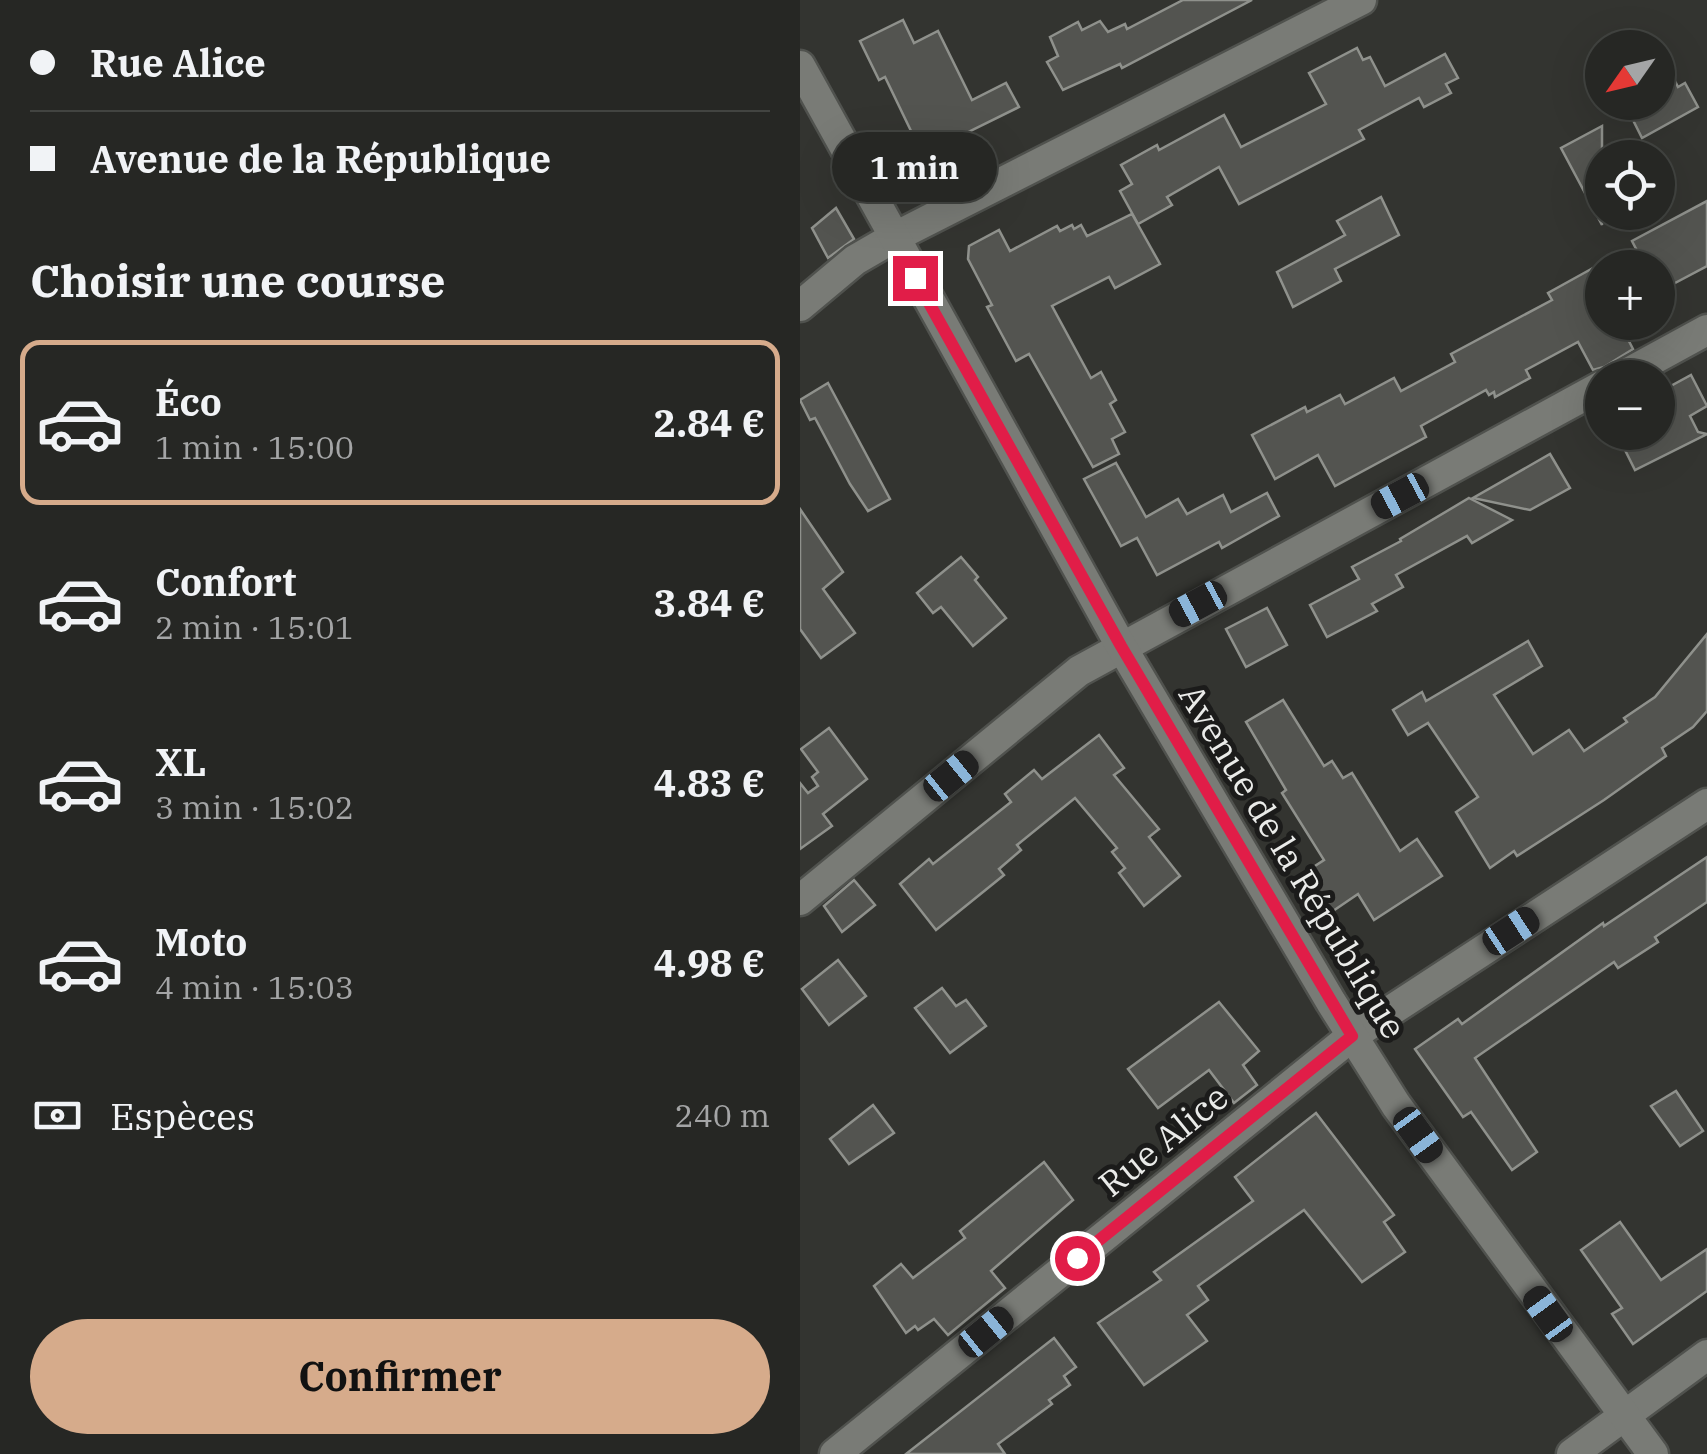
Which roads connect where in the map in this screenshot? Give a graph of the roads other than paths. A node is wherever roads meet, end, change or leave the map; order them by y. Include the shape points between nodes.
1 (1362, 0) edge
2 (800, 66) edge
3 (893, 238) junction
4 (804, 303) edge
5 (1707, 330) edge
6 (1652, 360) edge
7 (1585, 395) edge
8 (1121, 646) junction
9 (1707, 804) edge
10 (800, 900) edge
11 (1352, 1036) junction
12 (1707, 1355) edge
13 (1622, 1414) junction
14 (835, 1454) edge
15 (1572, 1454) edge
16 (1653, 1454) edge

1 - 3 street
2 - 3 street, Avenue de la République
3 - 4 street
3 - 8 street, Avenue de la République
5 - 6 street
7 - 8 street
8 - 10 street via 1079,671
8 - 11 street, Avenue de la République
9 - 11 street, Rue Alice
11 - 13 street, Avenue de la République
11 - 14 street, Rue Alice
12 - 13 street
13 - 15 street
13 - 16 street, Avenue de la République

